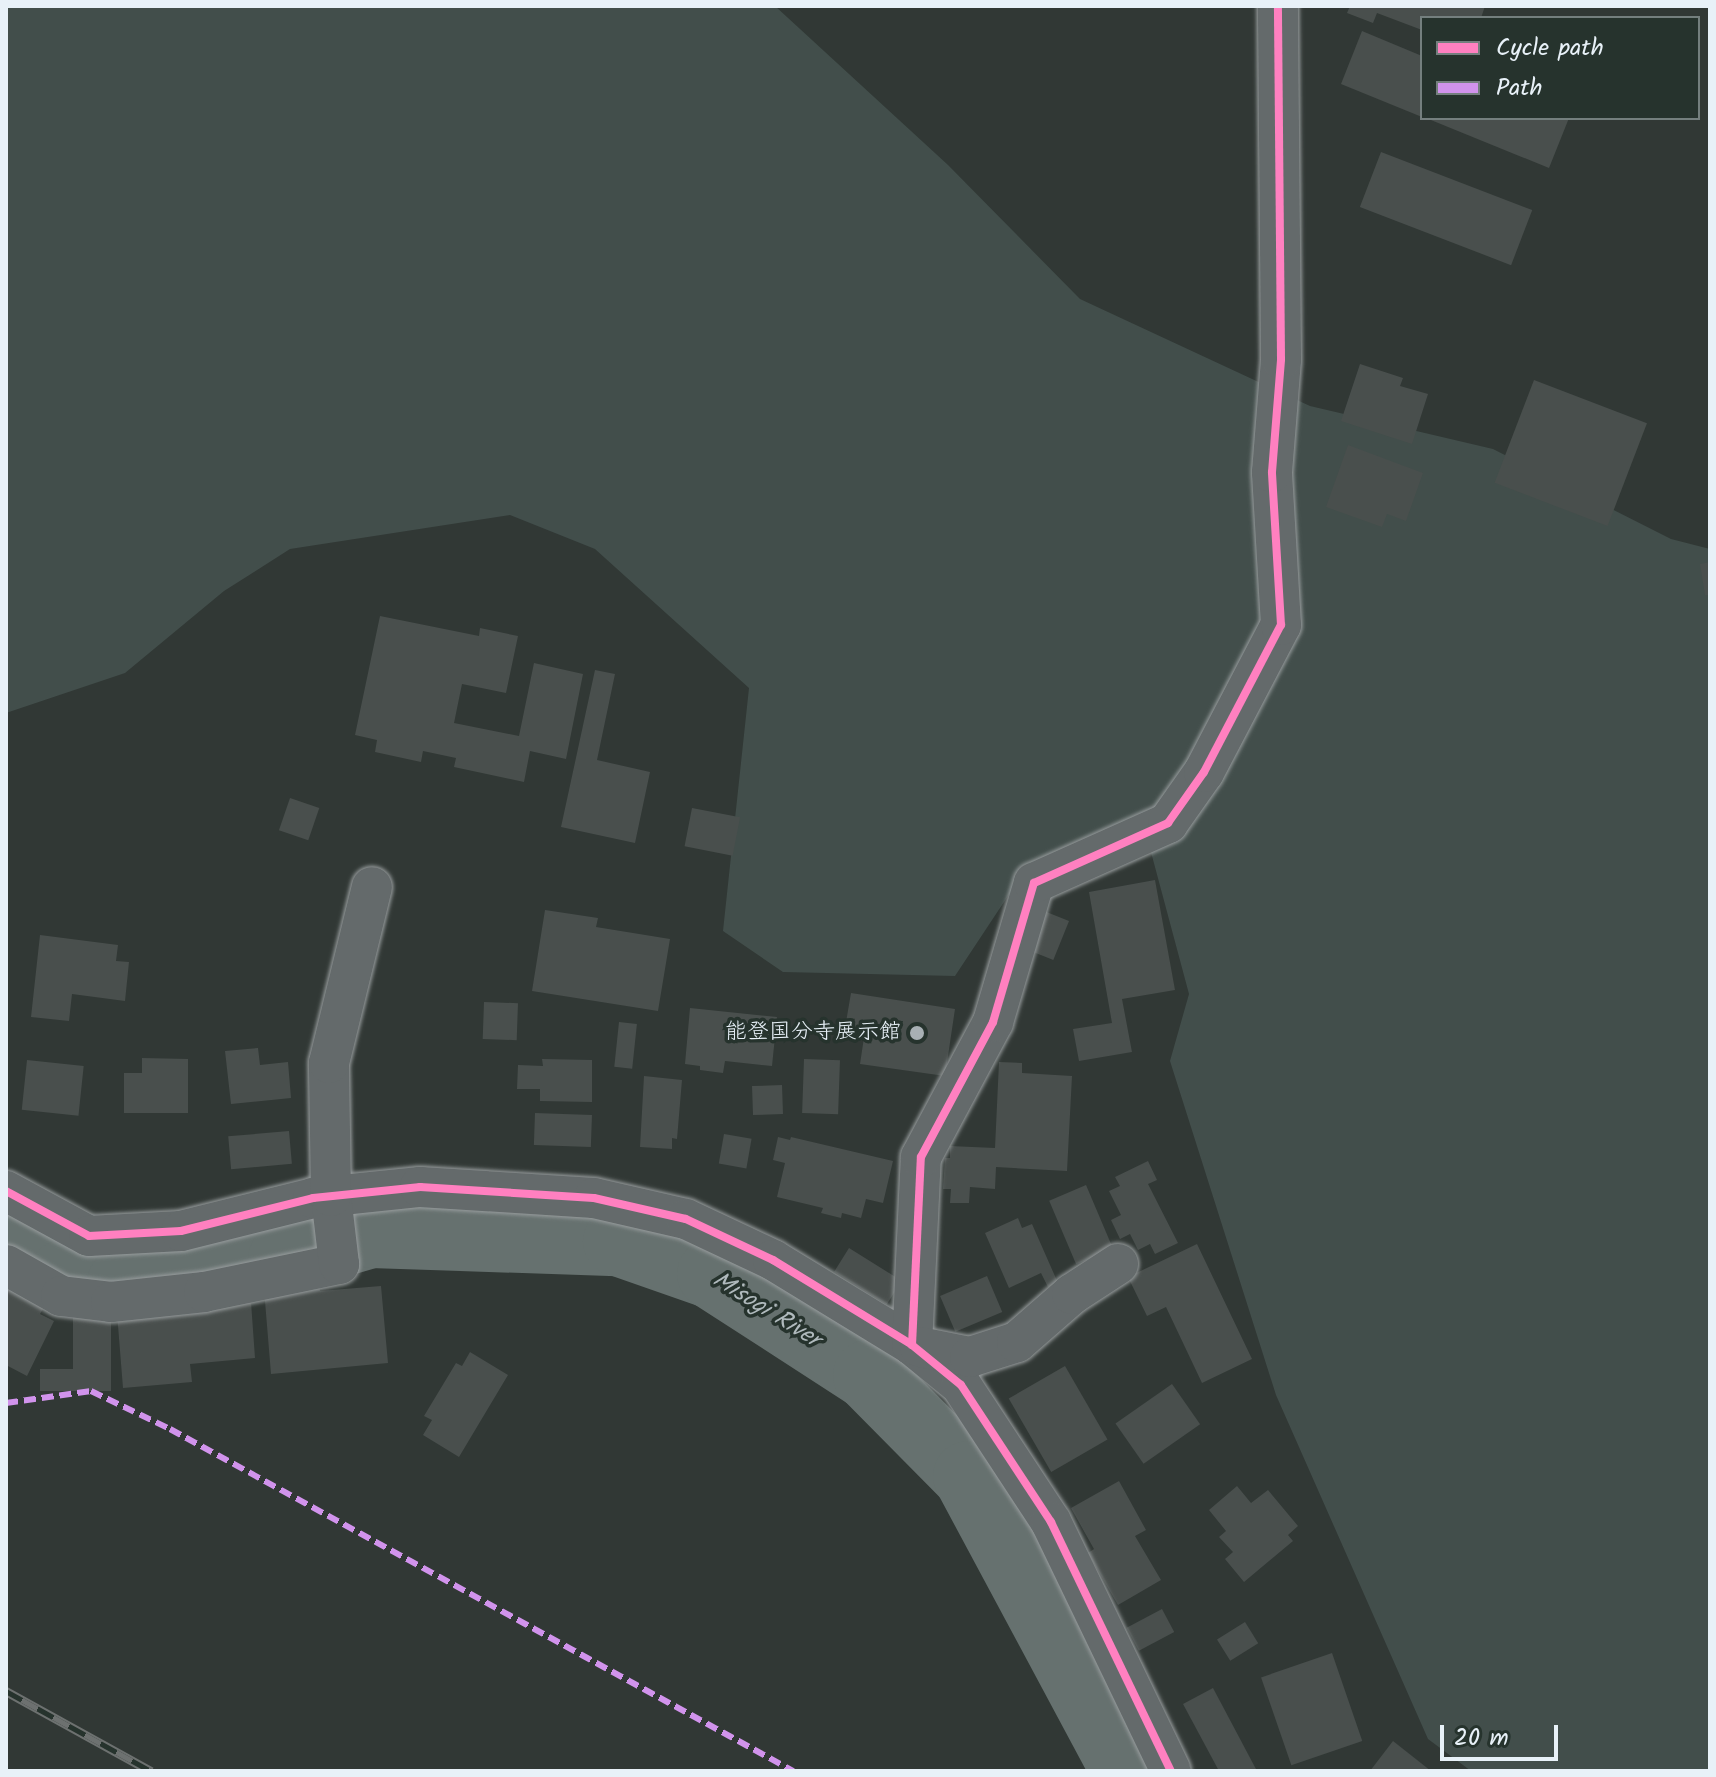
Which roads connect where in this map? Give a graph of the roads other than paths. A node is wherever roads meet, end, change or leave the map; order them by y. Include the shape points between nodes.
1 (1278, 6) edge
2 (372, 887) dead end
3 (6, 1191) edge
4 (331, 1196) junction
5 (1118, 1264) dead end
6 (6, 1265) edge
7 (912, 1345) junction
8 (1171, 1771) edge

1 - 7 street via 1281,328 1272,472 1281,625 1204,772 1168,823 1034,883 993,1022 921,1157
2 - 4 street via 329,1063
3 - 4 street via 89,1236 181,1231
4 - 6 street via 339,1264 204,1292 111,1302 61,1296
4 - 7 street via 420,1187 594,1198 686,1219 773,1260
5 - 7 street via 1072,1294 1017,1342 970,1357
7 - 8 street via 961,1385 1051,1522

